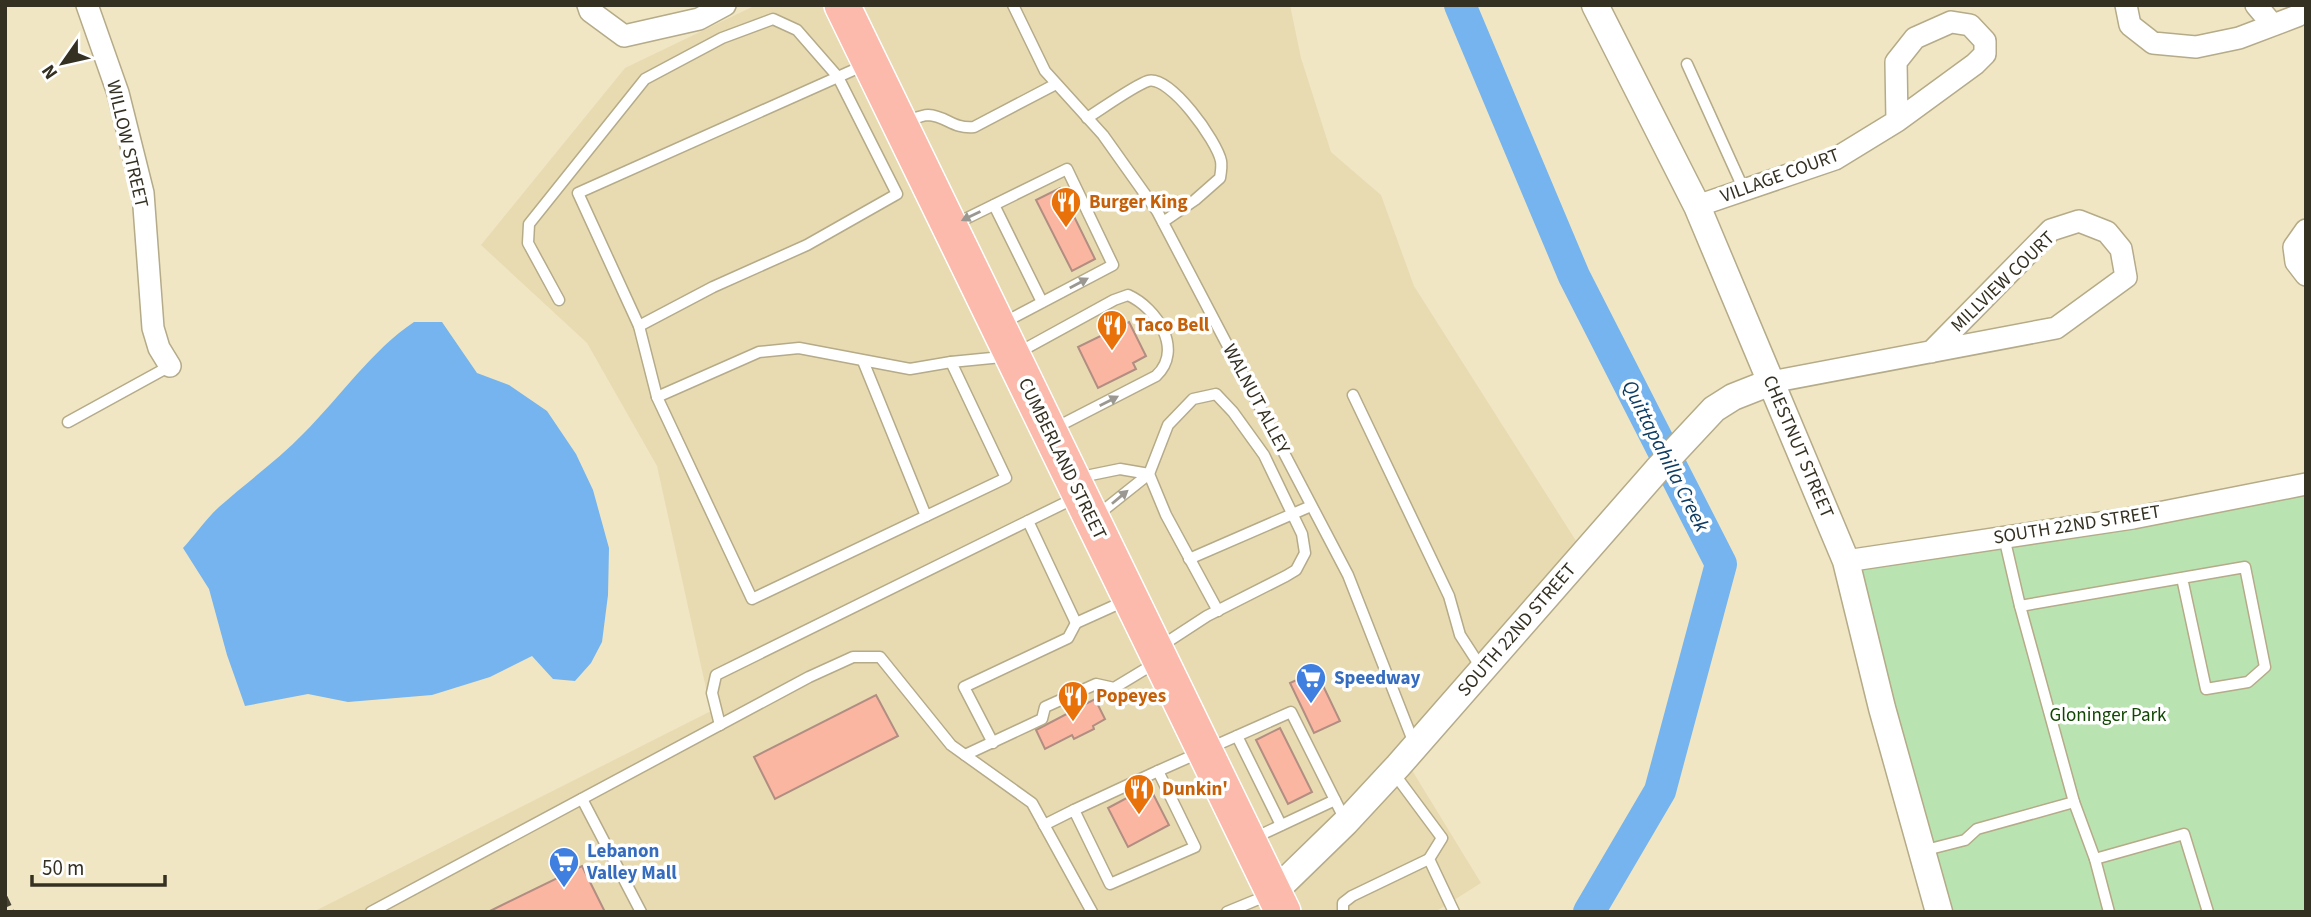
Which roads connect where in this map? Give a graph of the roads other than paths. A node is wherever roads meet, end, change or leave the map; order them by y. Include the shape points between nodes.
1 (88, 5) edge
2 (588, 5) edge
3 (725, 5) edge
4 (842, 5) edge
5 (1013, 5) edge
6 (1595, 5) edge
7 (2126, 5) edge
8 (2256, 5) edge
9 (2306, 11) edge
10 (2272, 24) junction
11 (870, 63) junction
12 (1686, 64) dead end
13 (838, 77) junction
14 (1056, 84) junction
15 (1087, 118) junction
16 (1897, 121) junction
17 (899, 124) junction
18 (568, 176) junction
19 (1744, 190) junction
20 (578, 193) junction
21 (994, 205) junction
22 (1697, 206) junction
23 (1163, 222) junction
24 (949, 227) junction
25 (2306, 230) edge
26 (2306, 275) edge
27 (559, 300) dead end
28 (1042, 302) junction
29 (639, 326) junction
30 (1004, 341) junction
31 (1931, 352) junction
32 (863, 360) junction
33 (951, 362) junction
34 (170, 366) joint
35 (1771, 382) junction
36 (1353, 395) dead end
37 (657, 397) junction
38 (68, 422) dead end
39 (1048, 432) junction
40 (1149, 474) junction
41 (2306, 484) edge
42 (1081, 499) junction
43 (1311, 506) junction
44 (1293, 514) junction
45 (926, 516) junction
46 (1028, 521) junction
47 (2004, 537) junction
48 (1189, 559) junction
49 (1846, 561) junction
50 (2182, 578) junction
51 (1130, 599) junction
52 (2020, 606) junction
53 (1218, 611) junction
54 (1076, 623) junction
55 (1158, 654) junction
56 (1482, 669) junction
57 (720, 725) junction
58 (1237, 736) junction
59 (993, 743) junction
60 (1415, 746) junction
61 (1206, 751) junction
62 (965, 755) junction
63 (1158, 771) junction
64 (1393, 771) junction
65 (582, 799) junction
66 (2074, 802) junction
67 (1074, 810) junction
68 (1340, 811) junction
69 (1044, 825) junction
70 (1280, 825) junction
71 (1248, 841) junction
72 (1922, 851) junction
73 (1429, 859) junction
74 (2095, 859) junction
75 (1278, 902) edge
76 (371, 912) edge
77 (640, 912) edge
78 (1092, 912) edge
79 (1227, 912) edge
80 (1343, 912) edge
81 (1454, 912) edge
82 (1939, 912) edge
83 (2109, 912) edge
84 (2208, 912) edge

1 - 34 street, WILLOW STREET via 118,93 143,193 153,328
2 - 3 street via 624,36 699,19
4 - 11 highway, CUMBERLAND STREET
5 - 14 lane, WALNUT ALLEY
6 - 22 street, CHESTNUT STREET
7 - 10 street via 2130,25 2153,43 2196,47 2239,38
8 - 10 street
9 - 10 street
11 - 13 lane
11 - 17 highway, CUMBERLAND STREET
12 - 19 lane
13 - 18 lane via 797,30 773,19 722,38 645,79
13 - 20 lane
13 - 29 lane via 897,194 807,245
14 - 15 lane, WALNUT ALLEY
14 - 17 lane via 974,127 961,128 926,115
15 - 23 lane, WALNUT ALLEY via 1104,135
15 - 23 lane via 1147,81 1160,81 1201,126 1222,163 1220,177
16 - 16 street, VILLAGE COURT via 1985,54 1985,41 1970,25 1951,22 1915,38 1896,62
16 - 19 street, VILLAGE COURT via 1835,159
17 - 24 highway, CUMBERLAND STREET
18 - 20 lane
18 - 27 lane via 529,224 528,243
19 - 22 street, VILLAGE COURT
20 - 29 lane
21 -> 24 lane
21 - 28 lane
28 -> 21 lane via 1113,265 1067,169
22 - 35 street, CHESTNUT STREET
23 - 43 lane, WALNUT ALLEY
24 - 30 highway, CUMBERLAND STREET
25 - 26 street via 2294,247 2296,262
28 - 30 lane
29 - 37 lane
30 - 33 lane
30 - 39 highway, CUMBERLAND STREET
39 -> 30 lane via 1156,376 1168,362 1170,348 1165,336 1150,312 1128,295
31 - 31 street, MILLVIEW COURT via 2051,230 2080,221 2107,232 2121,248 2126,277 2056,328
31 - 35 street, MILLVIEW COURT
32 - 33 lane via 910,369
32 - 37 lane via 799,348 759,352
32 - 45 lane
33 - 45 lane via 1006,478
34 - 38 lane
35 - 49 street, CHESTNUT STREET
35 - 56 street, SOUTH 22ND STREET via 1714,409
36 - 56 lane via 1449,596 1460,635
37 - 45 lane via 752,599
39 - 42 highway, CUMBERLAND STREET
42 -> 40 lane
40 - 42 lane via 1120,469
40 - 44 lane via 1168,425 1194,399 1216,394 1264,455
40 - 48 lane
41 - 47 street, SOUTH 22ND STREET via 2133,518
42 - 46 lane
42 - 51 highway, CUMBERLAND STREET
43 - 44 lane
43 - 60 lane, WALNUT ALLEY via 1348,575
44 - 48 lane
44 - 53 lane via 1305,553 1296,569
46 - 54 lane
46 - 57 lane via 716,675 712,693
47 - 49 street, SOUTH 22ND STREET
47 - 52 lane
48 - 53 lane
49 - 72 street, CHESTNUT STREET
50 - 50 lane via 2245,567 2265,667 2248,682 2206,689
50 - 52 lane
51 - 54 lane
51 - 55 highway, CUMBERLAND STREET
52 - 66 lane
53 - 55 lane
54 - 59 lane via 1068,638 964,687
55 - 59 lane via 1114,688 1096,684 1045,707 1041,719
55 - 61 highway, CUMBERLAND STREET
56 - 60 street, SOUTH 22ND STREET
57 - 62 lane via 853,657 880,657 951,745
57 - 65 lane
58 - 61 lane
58 - 68 lane via 1291,712
58 - 70 lane
59 - 62 lane
60 - 64 street, SOUTH 22ND STREET
61 - 63 lane
61 - 71 highway, CUMBERLAND STREET
62 - 69 lane via 1032,803
63 - 67 lane
63 - 67 lane via 1195,847 1110,884
64 - 68 street, SOUTH 22ND STREET
64 - 73 lane via 1442,838
65 - 76 lane
65 - 77 lane
66 - 72 lane via 1977,829 1965,840
66 - 74 lane
67 - 69 lane
68 - 70 lane
68 - 75 street, SOUTH 22ND STREET
69 - 78 lane
70 - 71 lane
71 - 75 highway, CUMBERLAND STREET
72 - 82 street, CHESTNUT STREET
73 - 80 lane via 1352,896 1343,902
73 - 81 lane
74 - 83 lane
74 - 84 lane via 2184,834
75 - 79 lane

